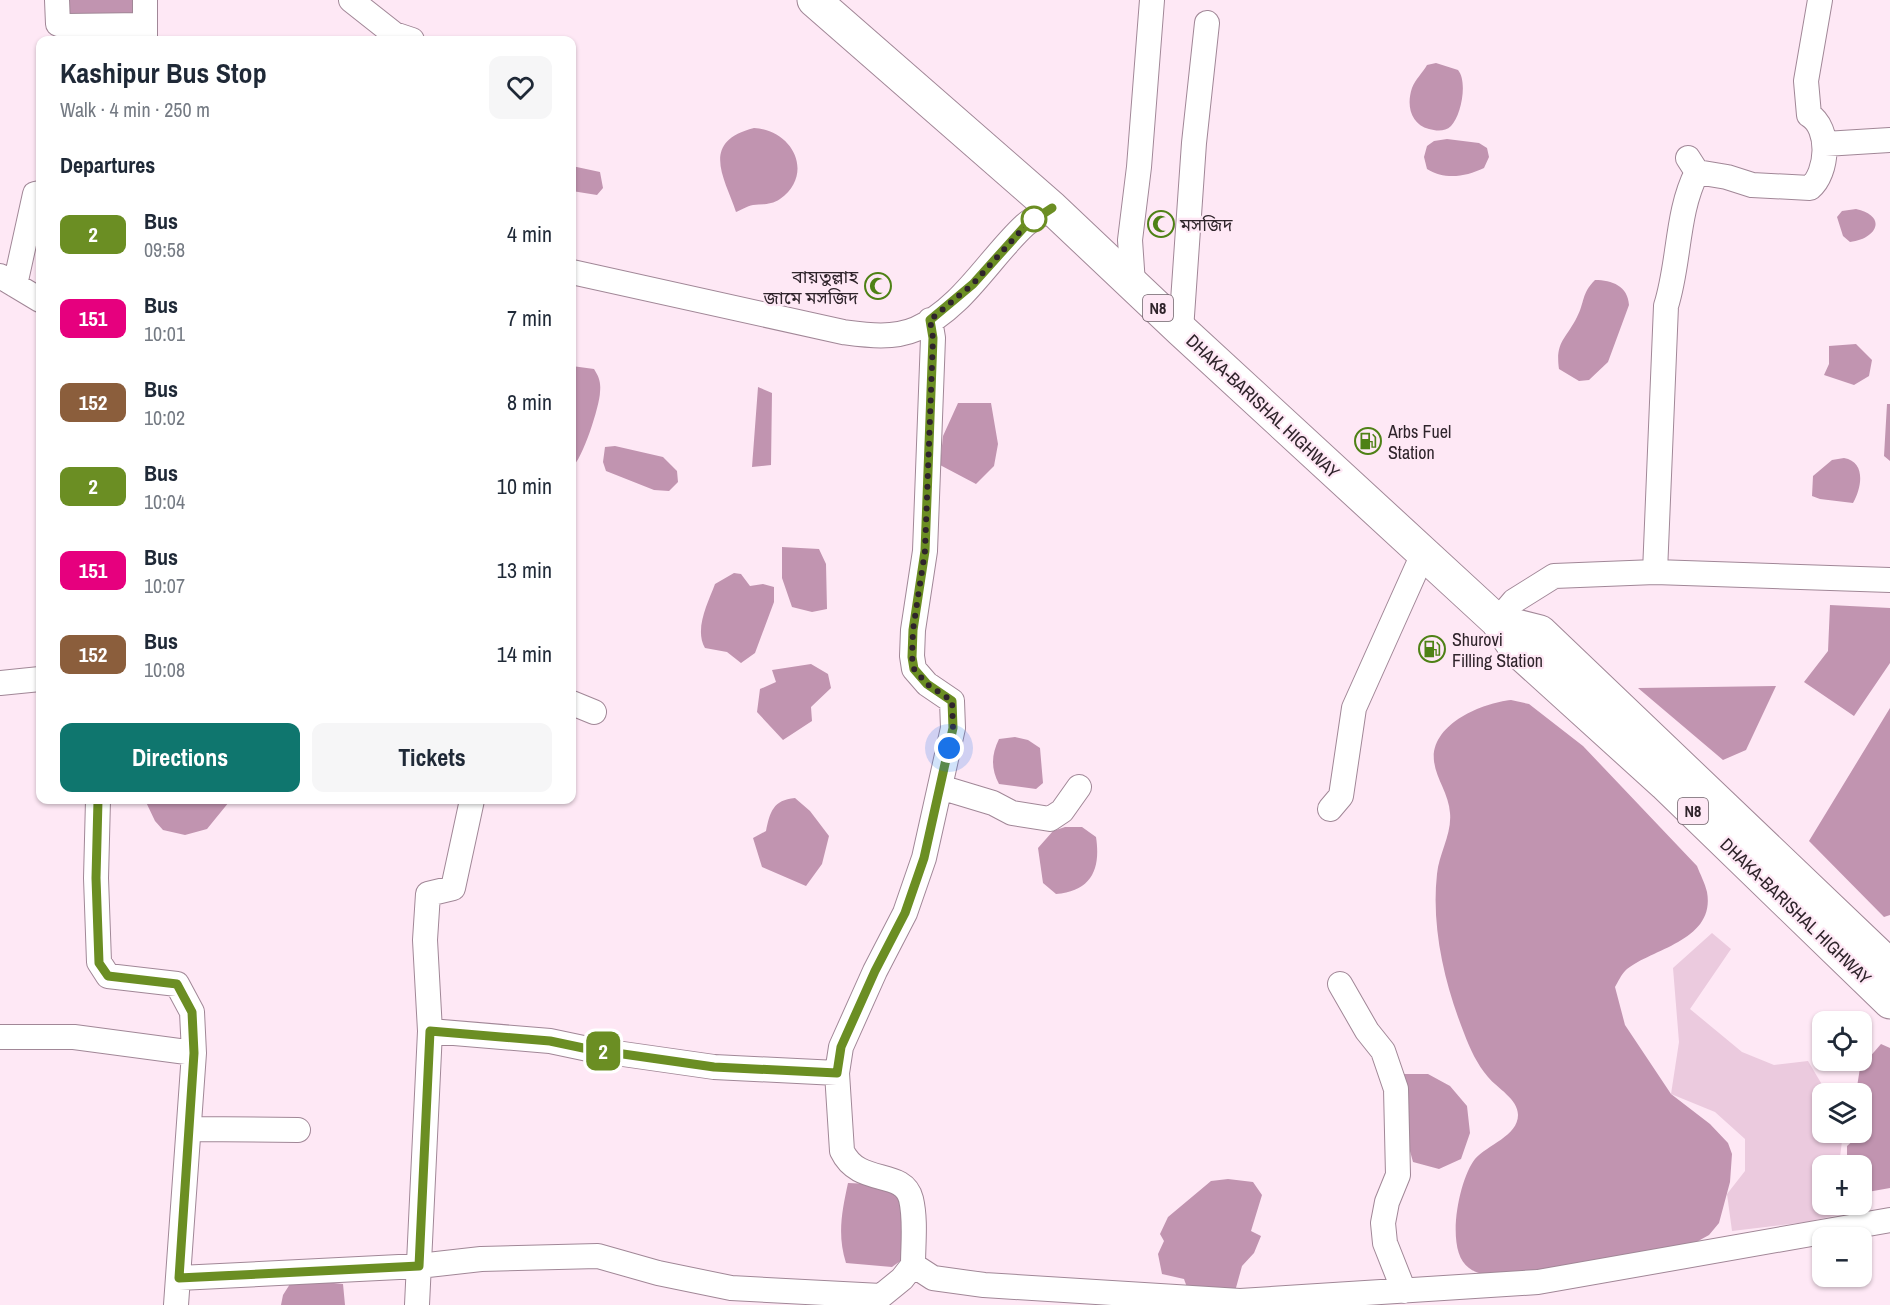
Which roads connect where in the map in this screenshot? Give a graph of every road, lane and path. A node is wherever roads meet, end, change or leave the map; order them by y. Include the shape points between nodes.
1 (57, 0) edge
2 (145, 0) edge
3 (351, 0) edge
4 (815, 0) edge
5 (1152, 0) edge
6 (1820, 0) edge
7 (1207, 23) dead end
8 (144, 33) edge
9 (400, 36) edge
10 (1890, 140) edge
11 (1825, 144) junction
12 (36, 194) edge
13 (1052, 208) junction
14 (576, 273) edge
15 (8, 281) edge
16 (1133, 284) junction
17 (36, 298) edge
18 (930, 320) junction
19 (1181, 330) junction
20 (1423, 554) junction
21 (1655, 572) junction
22 (1890, 580) edge
23 (1497, 621) junction
24 (36, 679) edge
25 (0, 683) edge
26 (576, 705) edge
27 (594, 712) dead end
28 (940, 788) junction
29 (1079, 788) dead end
30 (98, 804) edge
31 (471, 804) edge
32 (1330, 809) dead end
33 (1890, 966) edge
34 (1340, 984) dead end
35 (1890, 1002) edge
36 (430, 1031) junction
37 (0, 1037) edge
38 (194, 1053) junction
39 (837, 1073) junction
40 (190, 1129) junction
41 (298, 1131) dead end
42 (1890, 1220) edge
43 (914, 1265) junction
44 (419, 1266) junction
45 (179, 1278) junction
46 (1404, 1291) junction
47 (987, 1295) edge
48 (176, 1305) edge
49 (417, 1305) edge

1 - 8 street via 58,24
2 - 8 street
3 - 9 street
4 - 13 highway, DHAKA-BARISHAL HIGHWAY / N8
5 - 16 street via 1131,240
6 - 11 street via 1806,81 1809,115 1815,119
7 - 19 street
10 - 11 street
11 - 21 street via 1821,173 1810,188 1752,185 1693,165 1674,281 1666,306
12 - 15 street
13 - 16 highway, DHAKA-BARISHAL HIGHWAY / N8
13 - 18 street via 1026,225 973,284
14 - 18 street via 864,335 900,333
15 - 17 street
16 - 19 highway, DHAKA-BARISHAL HIGHWAY / N8
18 - 28 street via 933,338 925,551 912,657 914,669 927,684 952,701 953,728
19 - 20 highway, DHAKA-BARISHAL HIGHWAY / N8
20 - 23 highway, DHAKA-BARISHAL HIGHWAY / N8
20 - 32 street via 1354,708 1341,796
21 - 22 street
21 - 23 street via 1554,576 1514,601
23 - 33 highway, DHAKA-BARISHAL HIGHWAY / N8 via 1540,632
23 - 35 highway, DHAKA-BARISHAL HIGHWAY / N8 via 1516,649 1665,784
24 - 25 street
26 - 27 street
28 - 29 street via 993,803 1012,813 1050,819 1062,811
28 - 39 street via 924,858 905,913 841,1047
30 - 38 street via 99,963 108,976 177,984 192,1012
31 - 36 street via 453,888 428,894 425,940
34 - 46 street via 1383,1051 1396,1089 1398,1174 1383,1223 1385,1243
36 - 39 street via 550,1041 714,1067
36 - 44 street
37 - 38 street via 74,1037
38 - 40 street
39 - 43 street via 842,1151 847,1162 859,1171 894,1180 911,1197
40 - 41 street
40 - 45 street
42 - 46 street via 1538,1282
43 - 44 street via 881,1296 731,1288 598,1256 481,1259
43 - 47 street via 933,1278
44 - 45 street
44 - 49 street
45 - 48 street
46 - 47 street via 1240,1301

